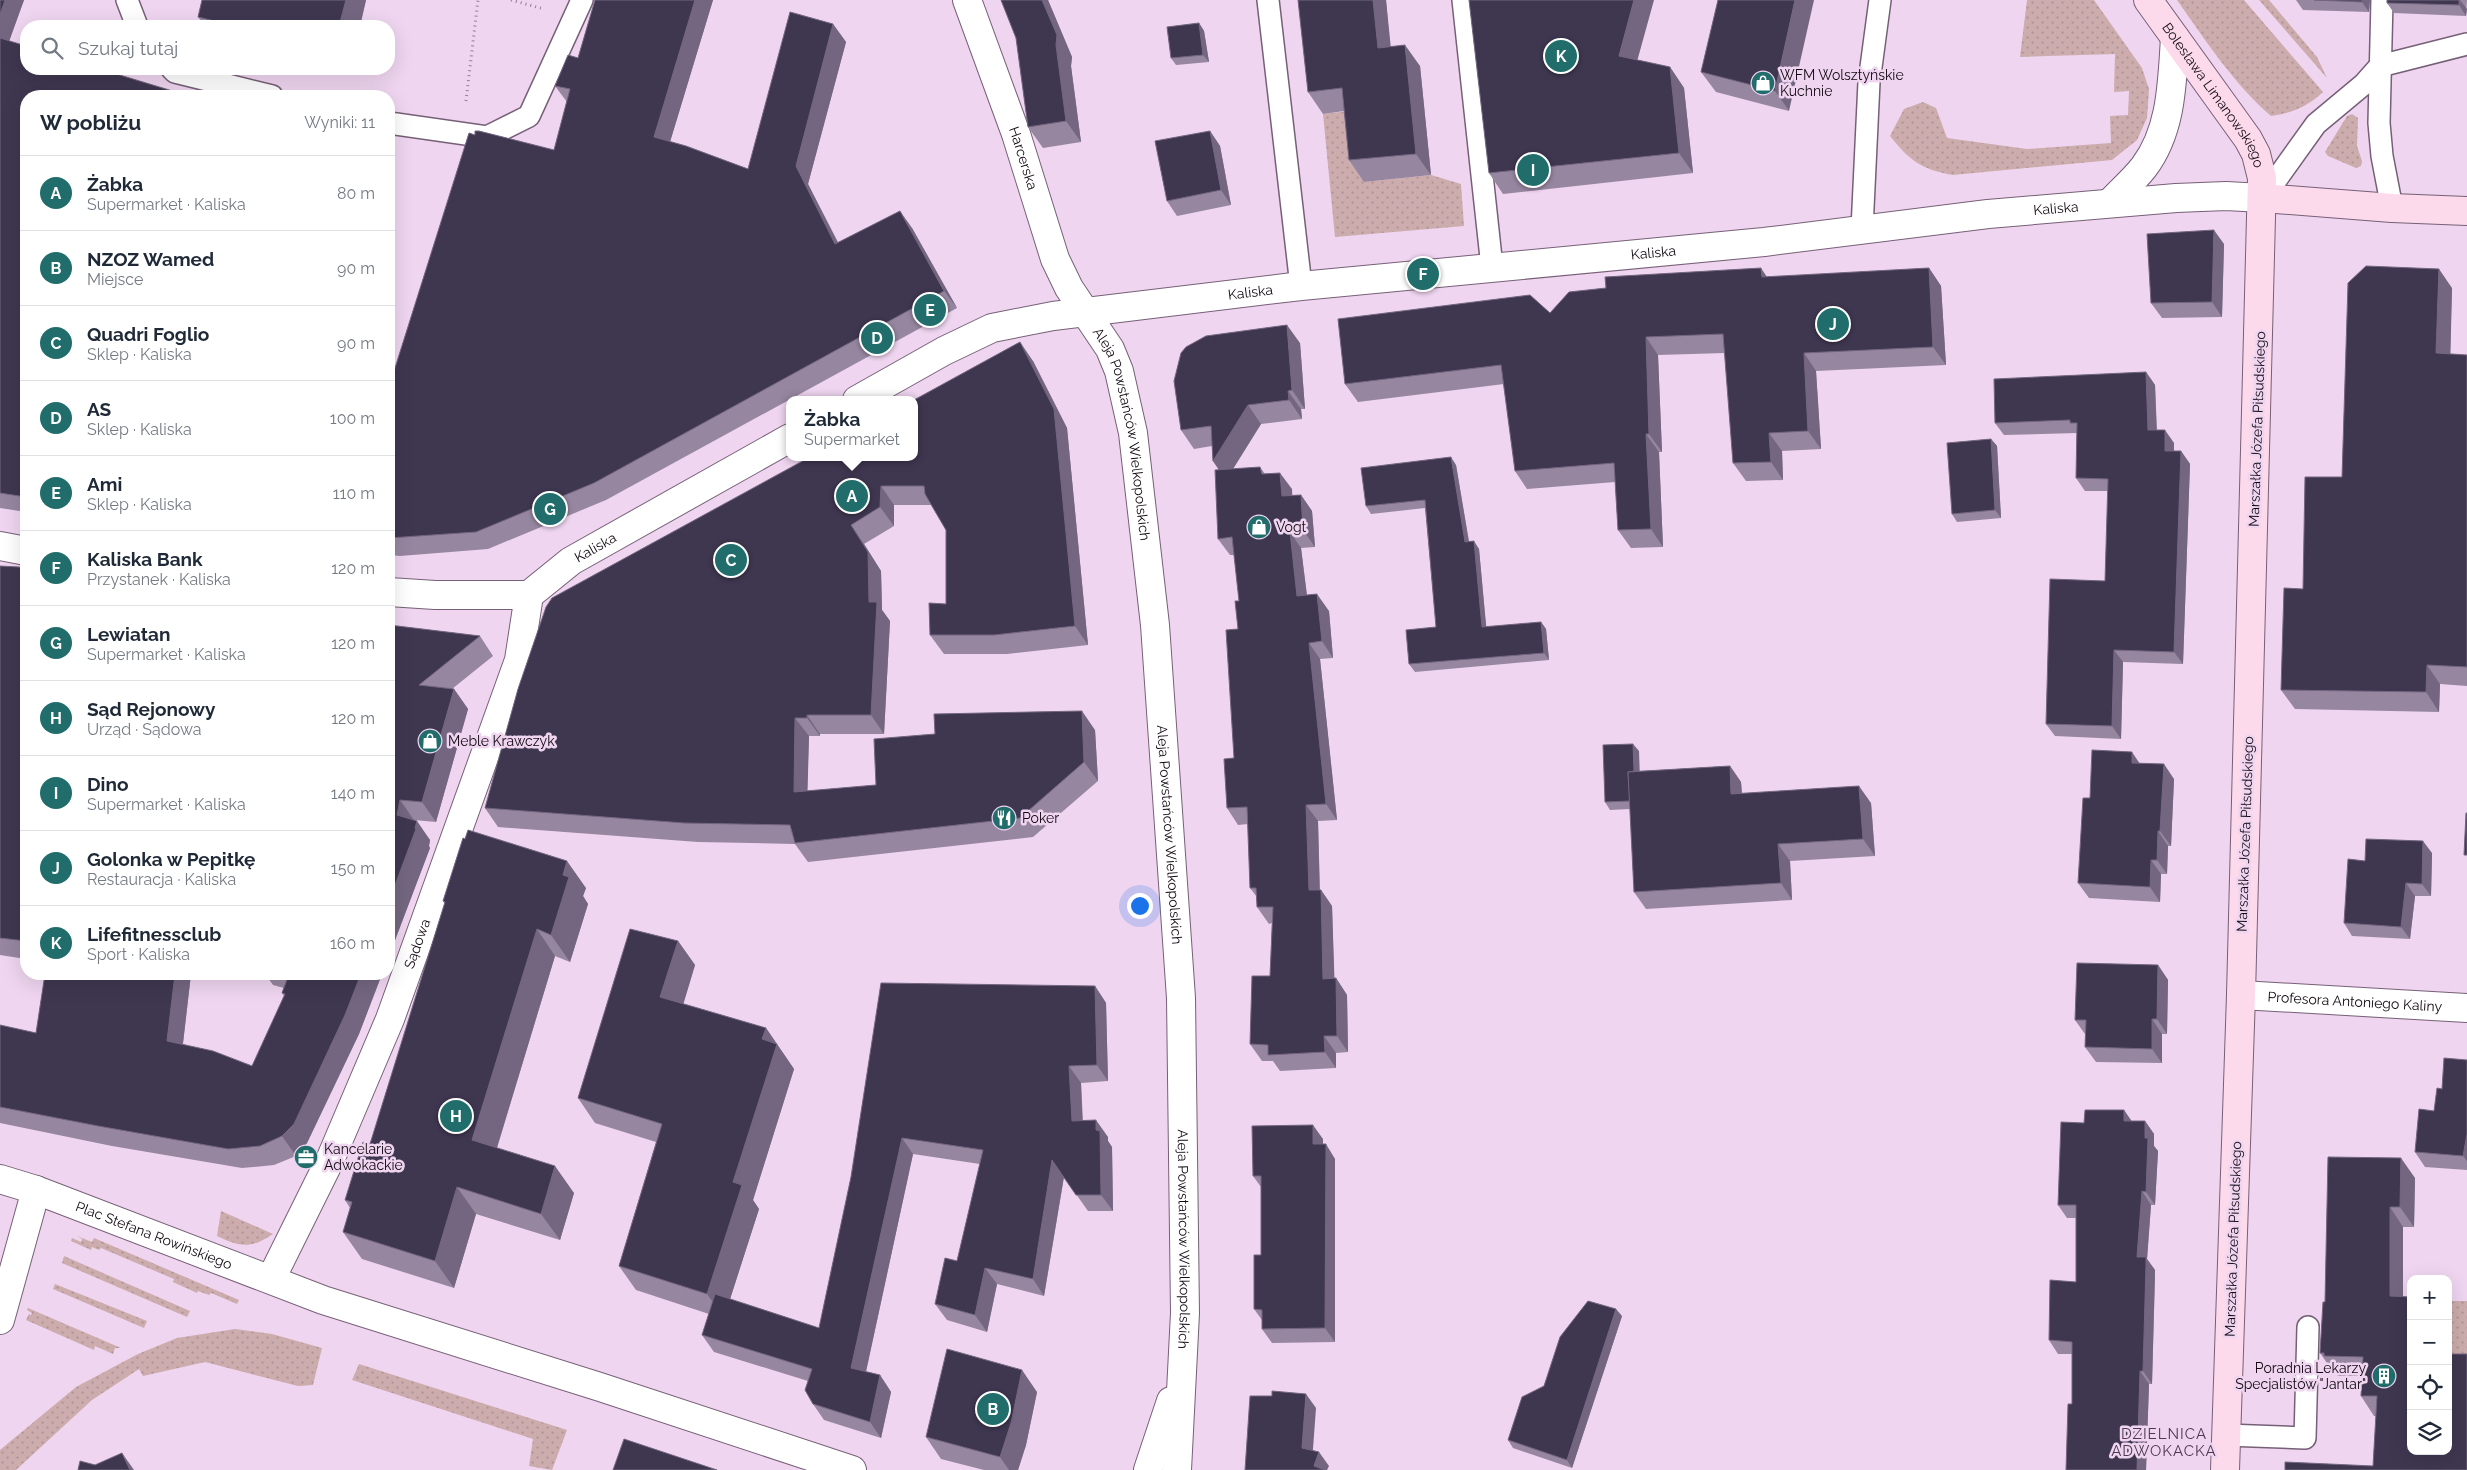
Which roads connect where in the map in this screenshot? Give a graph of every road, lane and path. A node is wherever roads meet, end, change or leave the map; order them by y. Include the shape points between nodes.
1 (127, 0) edge
2 (478, 0) edge
3 (582, 0) edge
4 (967, 0) edge
5 (1268, 0) edge
6 (1463, 0) edge
7 (1880, 0) edge
8 (2148, 0) edge
9 (2382, 0) edge
10 (135, 20) edge
11 (2175, 38) junction
12 (2467, 44) edge
13 (2380, 66) junction
14 (187, 75) edge
15 (248, 90) edge
16 (395, 124) edge
17 (463, 134) junction
18 (2263, 198) junction
19 (2110, 203) junction
20 (2392, 208) junction
21 (2467, 211) edge
22 (1862, 229) junction
23 (1492, 267) junction
24 (1301, 286) junction
25 (1086, 312) junction
26 (864, 396) edge
27 (786, 440) edge
28 (0, 546) edge
29 (20, 550) edge
30 (395, 592) edge
31 (529, 594) junction
32 (2241, 995) junction
33 (2467, 1008) edge
34 (0, 1180) edge
35 (36, 1190) junction
36 (271, 1279) junction
37 (0, 1320) edge
38 (2308, 1327) dead end
39 (1182, 1369) junction
40 (2226, 1435) junction
41 (852, 1470) edge
42 (1148, 1470) edge
43 (1177, 1470) edge
44 (2225, 1470) edge

1 - 10 lane
2 - 17 path
3 - 17 lane via 529,116 487,137
4 - 25 street, Harcerska via 1016,134 1055,259 1069,288
5 - 24 lane
6 - 23 lane
7 - 22 lane via 1869,82
8 - 11 street, Bolesława Limanowskiego
9 - 13 lane
11 - 18 street, Bolesława Limanowskiego via 2252,146 2262,178
11 - 19 street via 2169,108 2162,133 2144,167
12 - 13 lane
13 - 18 lane via 2364,84 2316,124
13 - 20 lane via 2380,131
14 - 15 lane
16 - 17 lane
18 - 19 street, Kaliska via 2203,196
18 - 20 street, Kaliska
18 - 32 street, Marszałka Józefa Piłsudskiego
19 - 22 street, Kaliska
20 - 21 street, Kaliska
22 - 23 street, Kaliska via 1764,242
23 - 24 street, Kaliska
24 - 25 street, Kaliska
25 - 26 street, Kaliska via 992,328
25 - 39 street, Aleja Powstańców Wielkopolskich via 1110,349 1128,402 1144,509 1155,624 1181,998 1185,1313
27 - 31 street, Kaliska via 571,561
28 - 29 street
30 - 31 street
31 - 36 street, Sądowa via 518,660 390,1019 330,1160
32 - 33 street, Profesora Antoniego Kaliny
32 - 40 street, Marszałka Józefa Piłsudskiego
34 - 35 street, Plac Stefana Rowińskiego
35 - 36 street, Plac Stefana Rowińskiego
35 - 37 street
36 - 41 street, Plac Stefana Rowińskiego via 356,1312 600,1387
38 - 40 lane via 2305,1438
39 - 42 street, Aleja Powstańców Wielkopolskich
39 - 43 street, Aleja Powstańców Wielkopolskich
40 - 44 street, Marszałka Józefa Piłsudskiego

